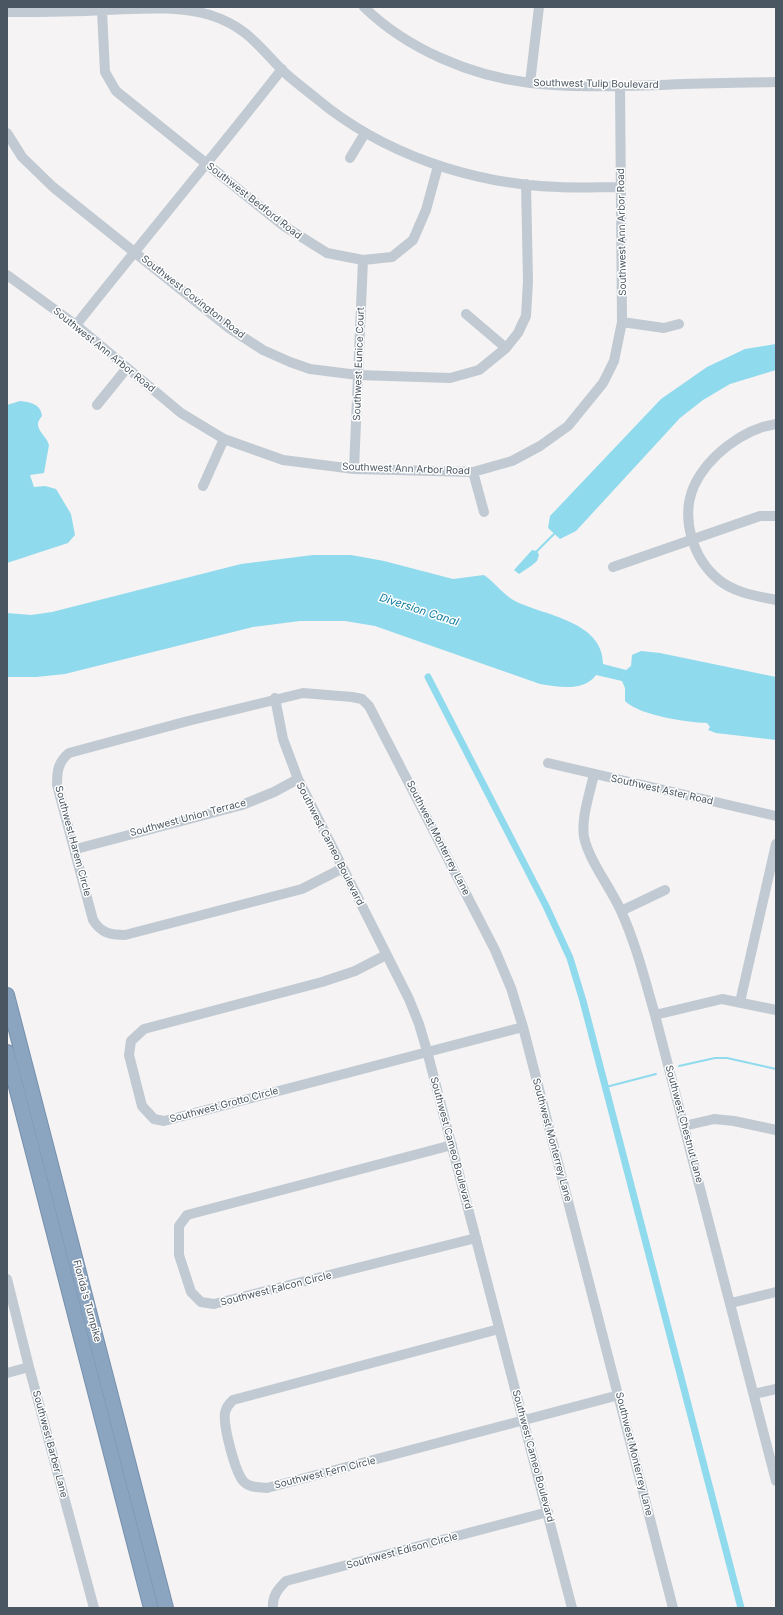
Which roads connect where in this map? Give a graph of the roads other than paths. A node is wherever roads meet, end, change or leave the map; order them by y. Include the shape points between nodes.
1 (364, 7) edge
2 (539, 7) edge
3 (102, 11) junction
4 (7, 12) edge
5 (282, 69) junction
6 (776, 82) edge
7 (530, 83) junction
8 (620, 86) junction
9 (365, 132) junction
10 (7, 133) edge
11 (350, 158) dead end
12 (207, 165) junction
13 (438, 166) junction
14 (526, 184) junction
15 (621, 187) junction
16 (134, 252) junction
17 (363, 260) junction
18 (7, 275) edge
19 (466, 314) dead end
20 (622, 322) junction
21 (679, 324) dead end
22 (76, 325) junction
23 (506, 348) junction
24 (127, 368) junction
25 (358, 375) junction
26 (97, 405) dead end
27 (776, 424) edge
28 (224, 439) junction
29 (354, 468) junction
30 (473, 472) junction
31 (203, 486) dead end
32 (484, 512) dead end
33 (776, 516) edge
34 (693, 541) junction
35 (613, 567) dead end
36 (776, 600) edge
37 (275, 698) junction
38 (362, 699) joint
39 (548, 763) dead end
40 (594, 774) junction
41 (298, 779) junction
42 (776, 816) edge
43 (776, 844) edge
44 (76, 849) junction
45 (342, 868) junction
46 (665, 890) dead end
47 (621, 911) junction
48 (386, 955) junction
49 (7, 995) edge
50 (740, 1002) junction
51 (776, 1010) edge
52 (655, 1015) junction
53 (523, 1027) junction
54 (428, 1051) junction
55 (7, 1052) edge
56 (684, 1126) junction
57 (776, 1130) edge
58 (452, 1145) junction
59 (476, 1238) junction
60 (7, 1279) edge
61 (776, 1292) edge
62 (731, 1303) junction
63 (499, 1329) junction
64 (29, 1367) junction
65 (7, 1373) edge
66 (776, 1388) edge
67 (754, 1394) junction
68 (619, 1395) junction
69 (523, 1422) junction
70 (776, 1481) edge
71 (548, 1512) junction
72 (569, 1607) edge
73 (94, 1608) edge
74 (152, 1608) edge
75 (166, 1608) edge
76 (273, 1608) edge
77 (674, 1608) edge

1 - 7 street, Southwest Tulip Boulevard via 394,31 447,60 473,70
2 - 7 street
3 - 4 street
3 - 5 street via 164,8 210,15 241,28
3 - 12 street, Southwest Bedford Road via 105,72 116,91
5 - 9 street via 319,101
5 - 12 street
6 - 8 street, Southwest Tulip Boulevard
7 - 8 street, Southwest Tulip Boulevard
8 - 15 street, Southwest Ann Arbor Road
9 - 11 street
9 - 13 street via 406,154
10 - 16 street, Southwest Covington Road via 22,157 53,187
12 - 16 street
12 - 17 street, Southwest Bedford Road via 312,245 327,253
13 - 14 street via 490,179
13 - 17 street, Southwest Bedford Road via 426,210 413,240 392,257
14 - 15 street
14 - 23 street, Southwest Covington Road via 526,316 518,333
15 - 20 street, Southwest Ann Arbor Road
16 - 22 street
16 - 25 street, Southwest Covington Road via 229,328 262,350 310,369
17 - 25 street, Southwest Eunice Court
18 - 22 street, Southwest Ann Arbor Road
19 - 23 street
20 - 21 street via 664,328
20 - 30 street, Southwest Ann Arbor Road via 614,361 603,383 568,426 512,462
22 - 24 street, Southwest Ann Arbor Road
23 - 25 street, Southwest Covington Road via 479,370 450,378
24 - 26 street
24 - 28 street, Southwest Ann Arbor Road via 181,413
25 - 29 street, Southwest Eunice Court
27 - 34 street via 739,438 708,463 692,494 689,518
28 - 29 street, Southwest Ann Arbor Road via 283,460
28 - 31 street
29 - 30 street, Southwest Ann Arbor Road
30 - 32 street
33 - 34 street via 760,516
34 - 35 street
34 - 36 street via 699,555 719,580 741,592
37 - 38 street, Southwest Harem Circle via 303,692
37 - 41 street, Southwest Cameo Boulevard via 283,740
37 - 44 street, Southwest Harem Circle via 69,753 61,760 57,784
38 - 53 street, Southwest Monterrey Lane via 376,715 495,950 511,988
39 - 40 street, Southwest Aster Road
40 - 42 street, Southwest Aster Road
40 - 47 street, Southwest Chestnut Lane via 584,824 584,837
41 - 44 street, Southwest Union Terrace via 242,805
41 - 45 street, Southwest Cameo Boulevard
43 - 50 street
44 - 45 street, Southwest Harem Circle via 93,920 98,928 110,935 125,935 302,889
45 - 48 street, Southwest Cameo Boulevard
46 - 47 street
47 - 52 street, Southwest Chestnut Lane via 638,956
48 - 54 street, Southwest Cameo Boulevard via 409,999
48 - 54 street, Southwest Grotto Circle via 355,971 322,982 144,1029 131,1041 129,1055 142,1106 154,1119 164,1122
49 - 75 highway, Florida's Turnpike
50 - 51 street
50 - 52 street via 722,999
52 - 56 street, Southwest Chestnut Lane
53 - 54 street, Southwest Grotto Circle
53 - 68 street, Southwest Monterrey Lane
54 - 58 street, Southwest Cameo Boulevard
55 - 74 highway, Florida's Turnpike
56 - 57 street via 714,1119
56 - 62 street, Southwest Chestnut Lane
58 - 59 street, Southwest Cameo Boulevard
58 - 59 street, Southwest Falcon Circle via 187,1215 179,1226 179,1255 191,1292 201,1302 214,1304
59 - 63 street, Southwest Cameo Boulevard
60 - 64 street, Southwest Barber Lane
61 - 62 street
62 - 67 street, Southwest Chestnut Lane
63 - 69 street, Southwest Cameo Boulevard
63 - 69 street, Southwest Fern Circle via 234,1400 227,1407 225,1414 238,1474 252,1487 267,1488
64 - 65 street
64 - 73 street, Southwest Barber Lane
66 - 67 street
67 - 70 street, Southwest Chestnut Lane
68 - 69 street, Southwest Fern Circle
68 - 77 street, Southwest Monterrey Lane
69 - 71 street, Southwest Cameo Boulevard
71 - 72 street, Southwest Cameo Boulevard
71 - 76 street, Southwest Edison Circle via 286,1581 274,1596

